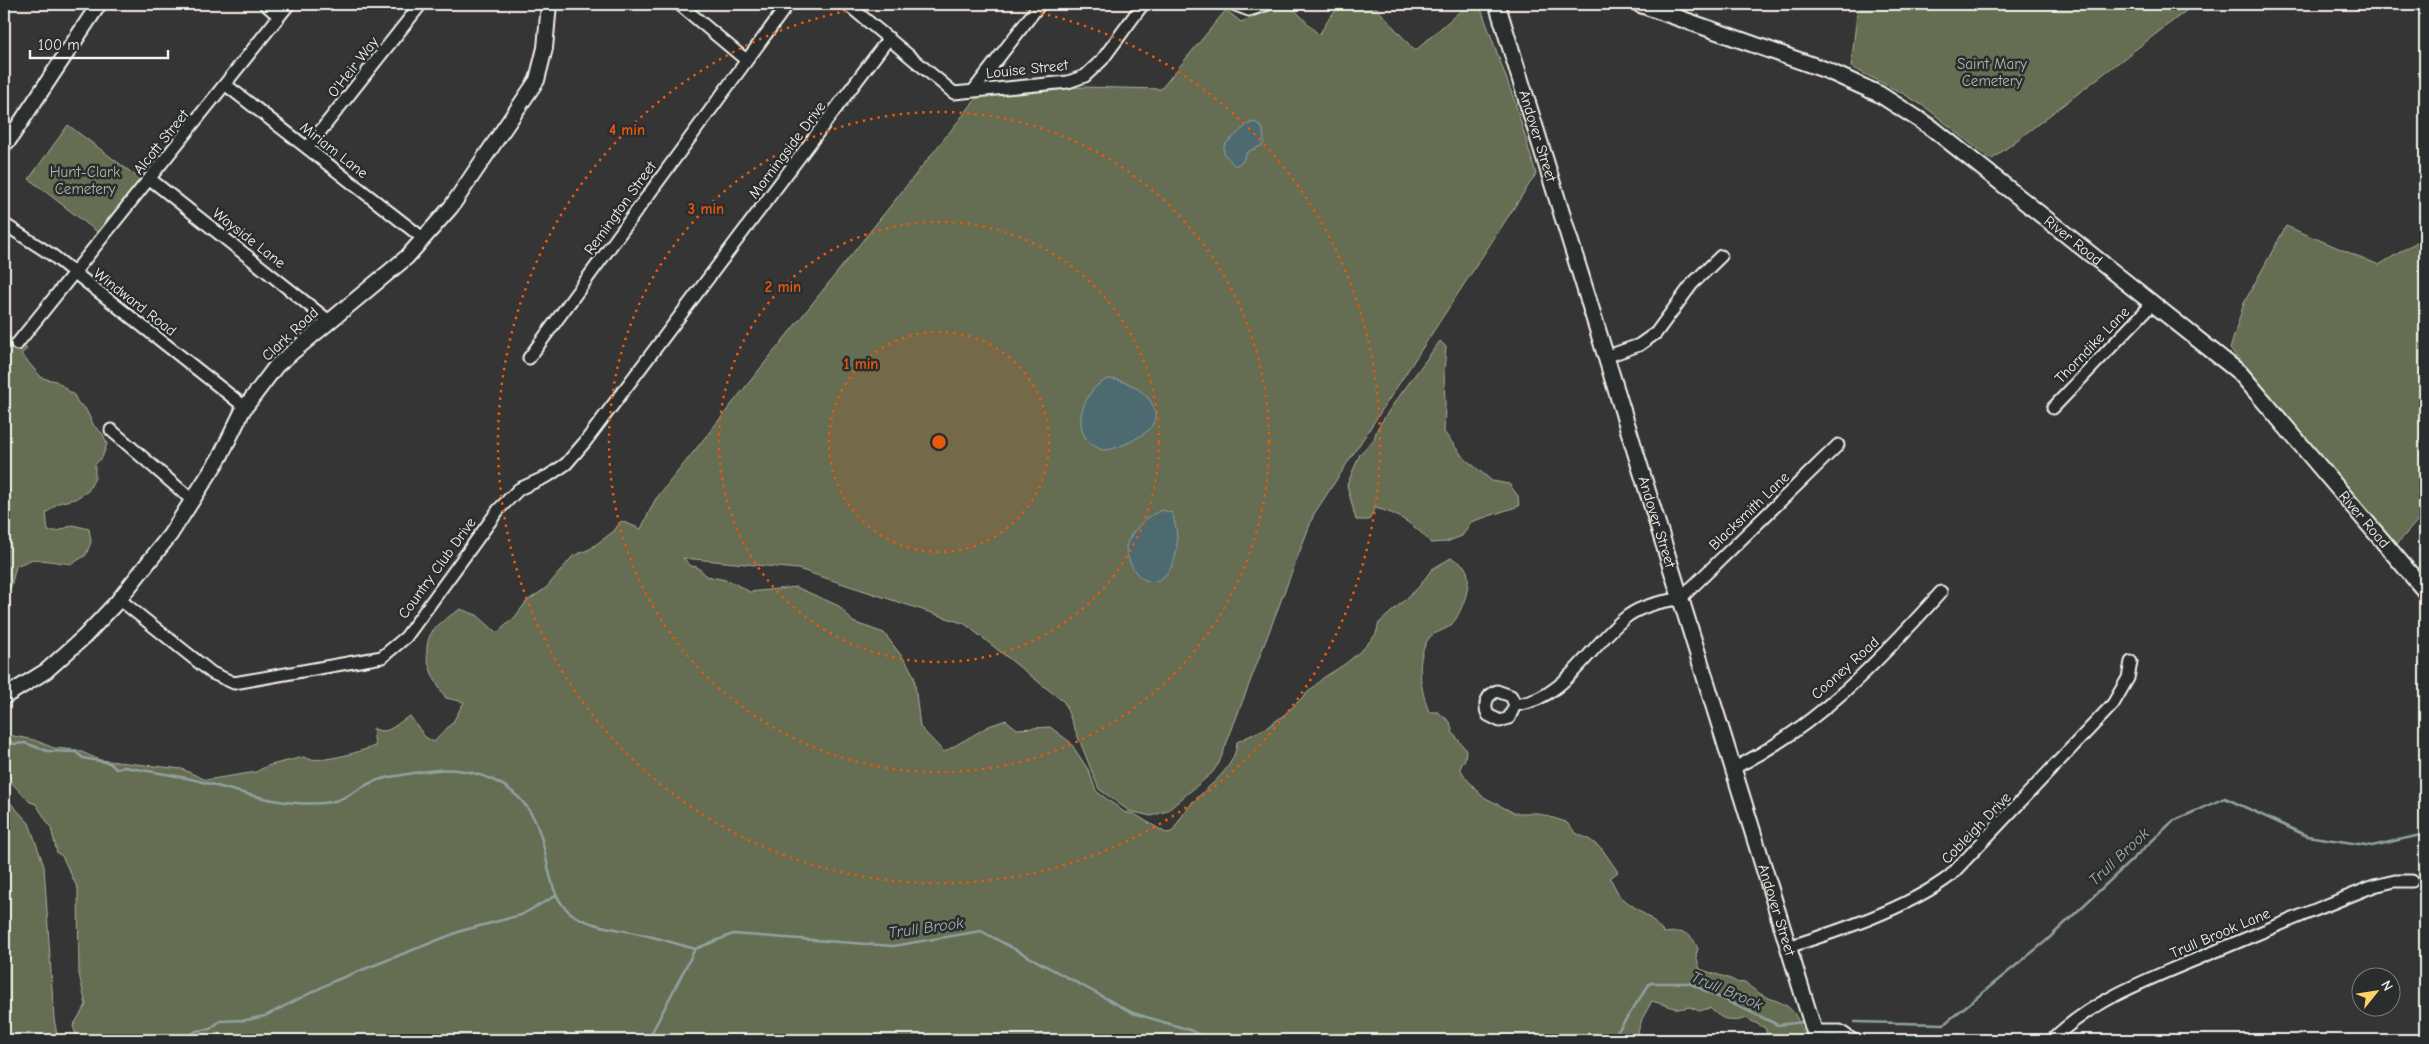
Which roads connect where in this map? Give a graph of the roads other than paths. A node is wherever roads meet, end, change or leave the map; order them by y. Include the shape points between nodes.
1 (99, 4) edge
2 (264, 4) edge
3 (289, 4) edge
4 (421, 4) edge
5 (549, 4) edge
6 (678, 4) edge
7 (788, 4) edge
8 (847, 4) edge
9 (1040, 4) edge
10 (1143, 4) edge
11 (1233, 4) edge
12 (1268, 4) edge
13 (1497, 4) edge
14 (1644, 4) edge
15 (279, 16) junction
16 (888, 38) junction
17 (746, 60) junction
18 (226, 84) junction
19 (973, 91) junction
20 (4, 144) edge
21 (307, 148) junction
22 (150, 179) junction
23 (4, 224) edge
24 (424, 239) junction
25 (1720, 256) dead end
26 (75, 273) junction
27 (707, 278) joint
28 (2154, 304) junction
29 (329, 320) junction
30 (17, 344) dead end
31 (1605, 357) junction
32 (529, 358) dead end
33 (246, 407) junction
34 (2053, 408) dead end
35 (110, 430) dead end
36 (1838, 445) dead end
37 (192, 500) junction
38 (2425, 591) edge
39 (1940, 592) dead end
40 (119, 599) junction
41 (1680, 599) junction
42 (2131, 662) dead end
43 (4, 697) edge
44 (1515, 705) dead end
45 (1732, 768) junction
46 (2412, 882) dead end
47 (1788, 947) junction
48 (1816, 1035) edge
49 (1853, 1040) edge
50 (2052, 1040) edge

1 - 20 street
2 - 15 street
3 - 15 street, Alcott Street
4 - 21 street, O'Heir Way
5 - 24 street, Clark Road via 545,48 537,80 451,207
6 - 17 street
7 - 17 street, Remington Street
8 - 16 street, Louise Street
9 - 19 street
10 - 19 street, Louise Street via 1102,60 1085,76 1068,82
11 - 12 street via 1249,10
13 - 31 main road, Andover Street
14 - 28 main road, River Road via 1826,70 1879,94 1932,128
15 - 18 street, Alcott Street
16 - 19 street, Louise Street via 954,93
16 - 27 street, Morningside Drive
17 - 32 street, Remington Street
18 - 21 street, Miriam Lane
18 - 22 street, Alcott Street
21 - 24 street, Miriam Lane
22 - 26 street, Alcott Street
22 - 29 street, Wayside Lane
23 - 26 street, Windward Road
24 - 29 street, Clark Road via 408,257
25 - 31 street via 1692,284 1656,334 1639,345
26 - 30 street, Alcott Street
26 - 33 street, Windward Road
27 - 40 street, Country Club Drive via 585,442 566,464 519,490 499,510 406,637 382,657 234,683 212,673
28 - 34 street, Thorndike Lane
28 - 38 main road, River Road via 2240,373
29 - 33 street, Clark Road via 278,365
31 - 41 main road, Andover Street
33 - 37 street, Clark Road via 220,457
35 - 37 street
36 - 41 street, Blacksmith Lane
37 - 40 street, Clark Road via 170,536
39 - 45 street, Cooney Road via 1846,692 1754,758
40 - 43 street, Clark Road via 84,637 46,670
41 - 44 street via 1657,603 1630,614 1554,689 1537,700
41 - 45 main road, Andover Street
42 - 47 street, Cobleigh Drive via 2128,678 2113,704 1950,876 1929,892 1907,902
45 - 47 main road, Andover Street
46 - 50 street, Trull Brook Lane via 2374,886 2158,976 2088,1011
47 - 48 main road, Andover Street
48 - 49 street via 1840,1031

